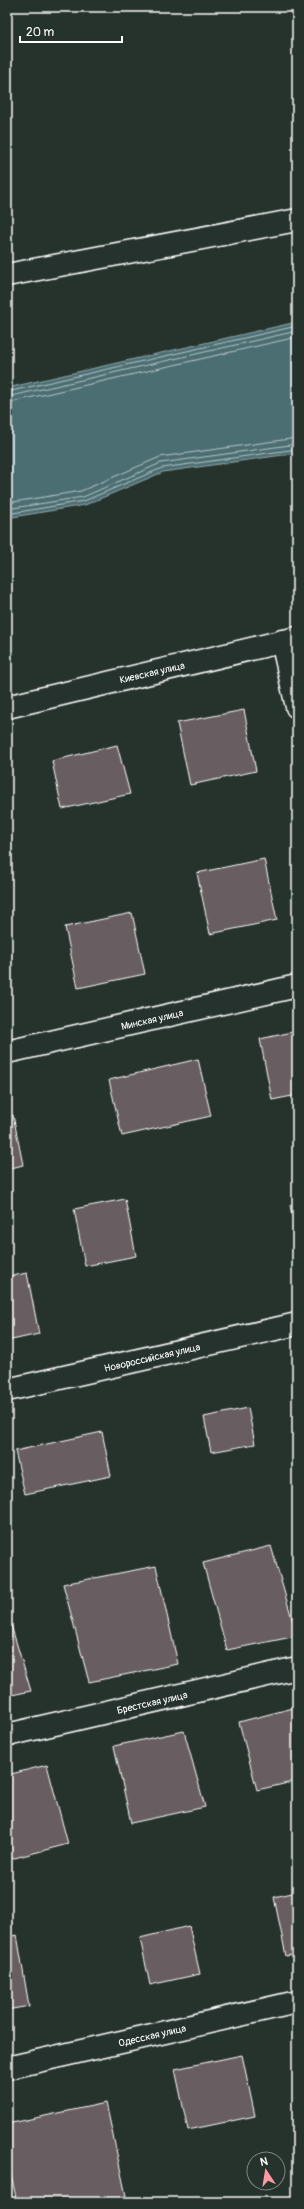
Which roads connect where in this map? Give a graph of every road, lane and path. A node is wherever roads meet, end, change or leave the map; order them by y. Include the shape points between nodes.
1 (297, 220) edge
2 (7, 275) edge
3 (290, 639) edge
4 (7, 707) edge
5 (297, 707) edge
6 (297, 986) edge
7 (7, 1052) edge
8 (297, 1324) edge
9 (7, 1390) edge
10 (297, 1668) edge
11 (7, 1735) edge
12 (297, 2002) edge
13 (7, 2068) edge

1 - 2 street
3 - 4 street, Киевская улица
3 - 5 street
6 - 7 street, Минская улица
8 - 9 street, Новороссийская улица
10 - 11 street, Брестская улица
12 - 13 street, Одесская улица

